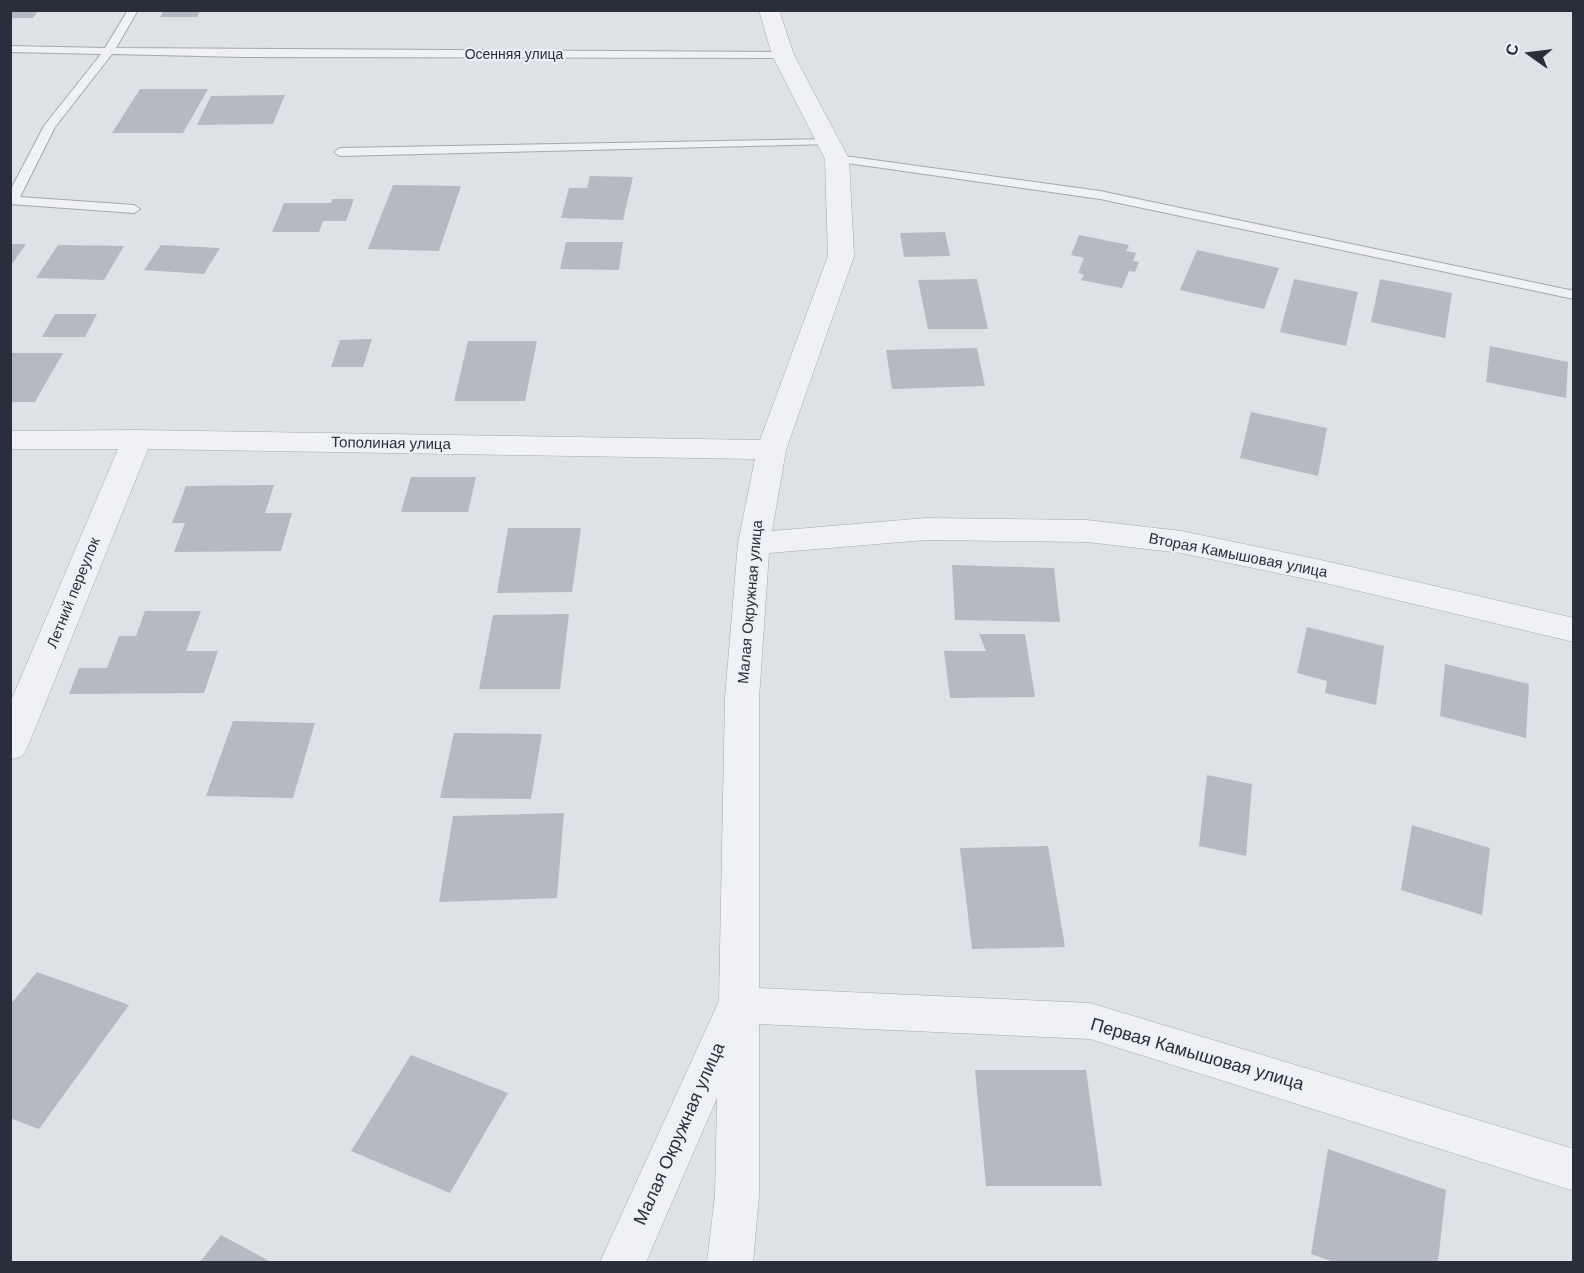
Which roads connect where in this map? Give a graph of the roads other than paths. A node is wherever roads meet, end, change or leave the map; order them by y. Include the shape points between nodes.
1 (133, 10) edge
2 (769, 10) edge
3 (10, 49) edge
4 (108, 52) junction
5 (783, 55) junction
6 (832, 151) junction
7 (340, 152) dead end
8 (11, 200) edge
9 (134, 209) dead end
10 (1574, 295) edge
11 (137, 439) junction
12 (10, 440) edge
13 (771, 450) junction
14 (754, 543) junction
15 (1574, 630) edge
16 (10, 746) edge
17 (737, 1005) junction
18 (1574, 1170) edge
19 (623, 1263) edge
20 (730, 1263) edge

1 - 4 lane
2 - 5 street, Малая Окружная улица
3 - 4 lane, Осенняя улица
4 - 5 lane, Осенняя улица
4 - 8 lane via 50,126
5 - 6 street, Малая Окружная улица
6 - 7 lane
6 - 10 lane via 1100,195
6 - 13 street, Малая Окружная улица via 841,256
8 - 9 lane
11 - 12 street, Тополиная улица
11 - 13 street, Тополиная улица
11 - 16 street, Летний переулок
13 - 14 street, Малая Окружная улица
14 - 15 street, Вторая Камышовая улица via 926,529 1087,531 1181,542
14 - 17 street, Малая Окружная улица via 742,698
17 - 18 street, Первая Камышовая улица via 1090,1022
17 - 19 street, Малая Окружная улица
17 - 20 street, Малая Окружная улица via 737,1196

